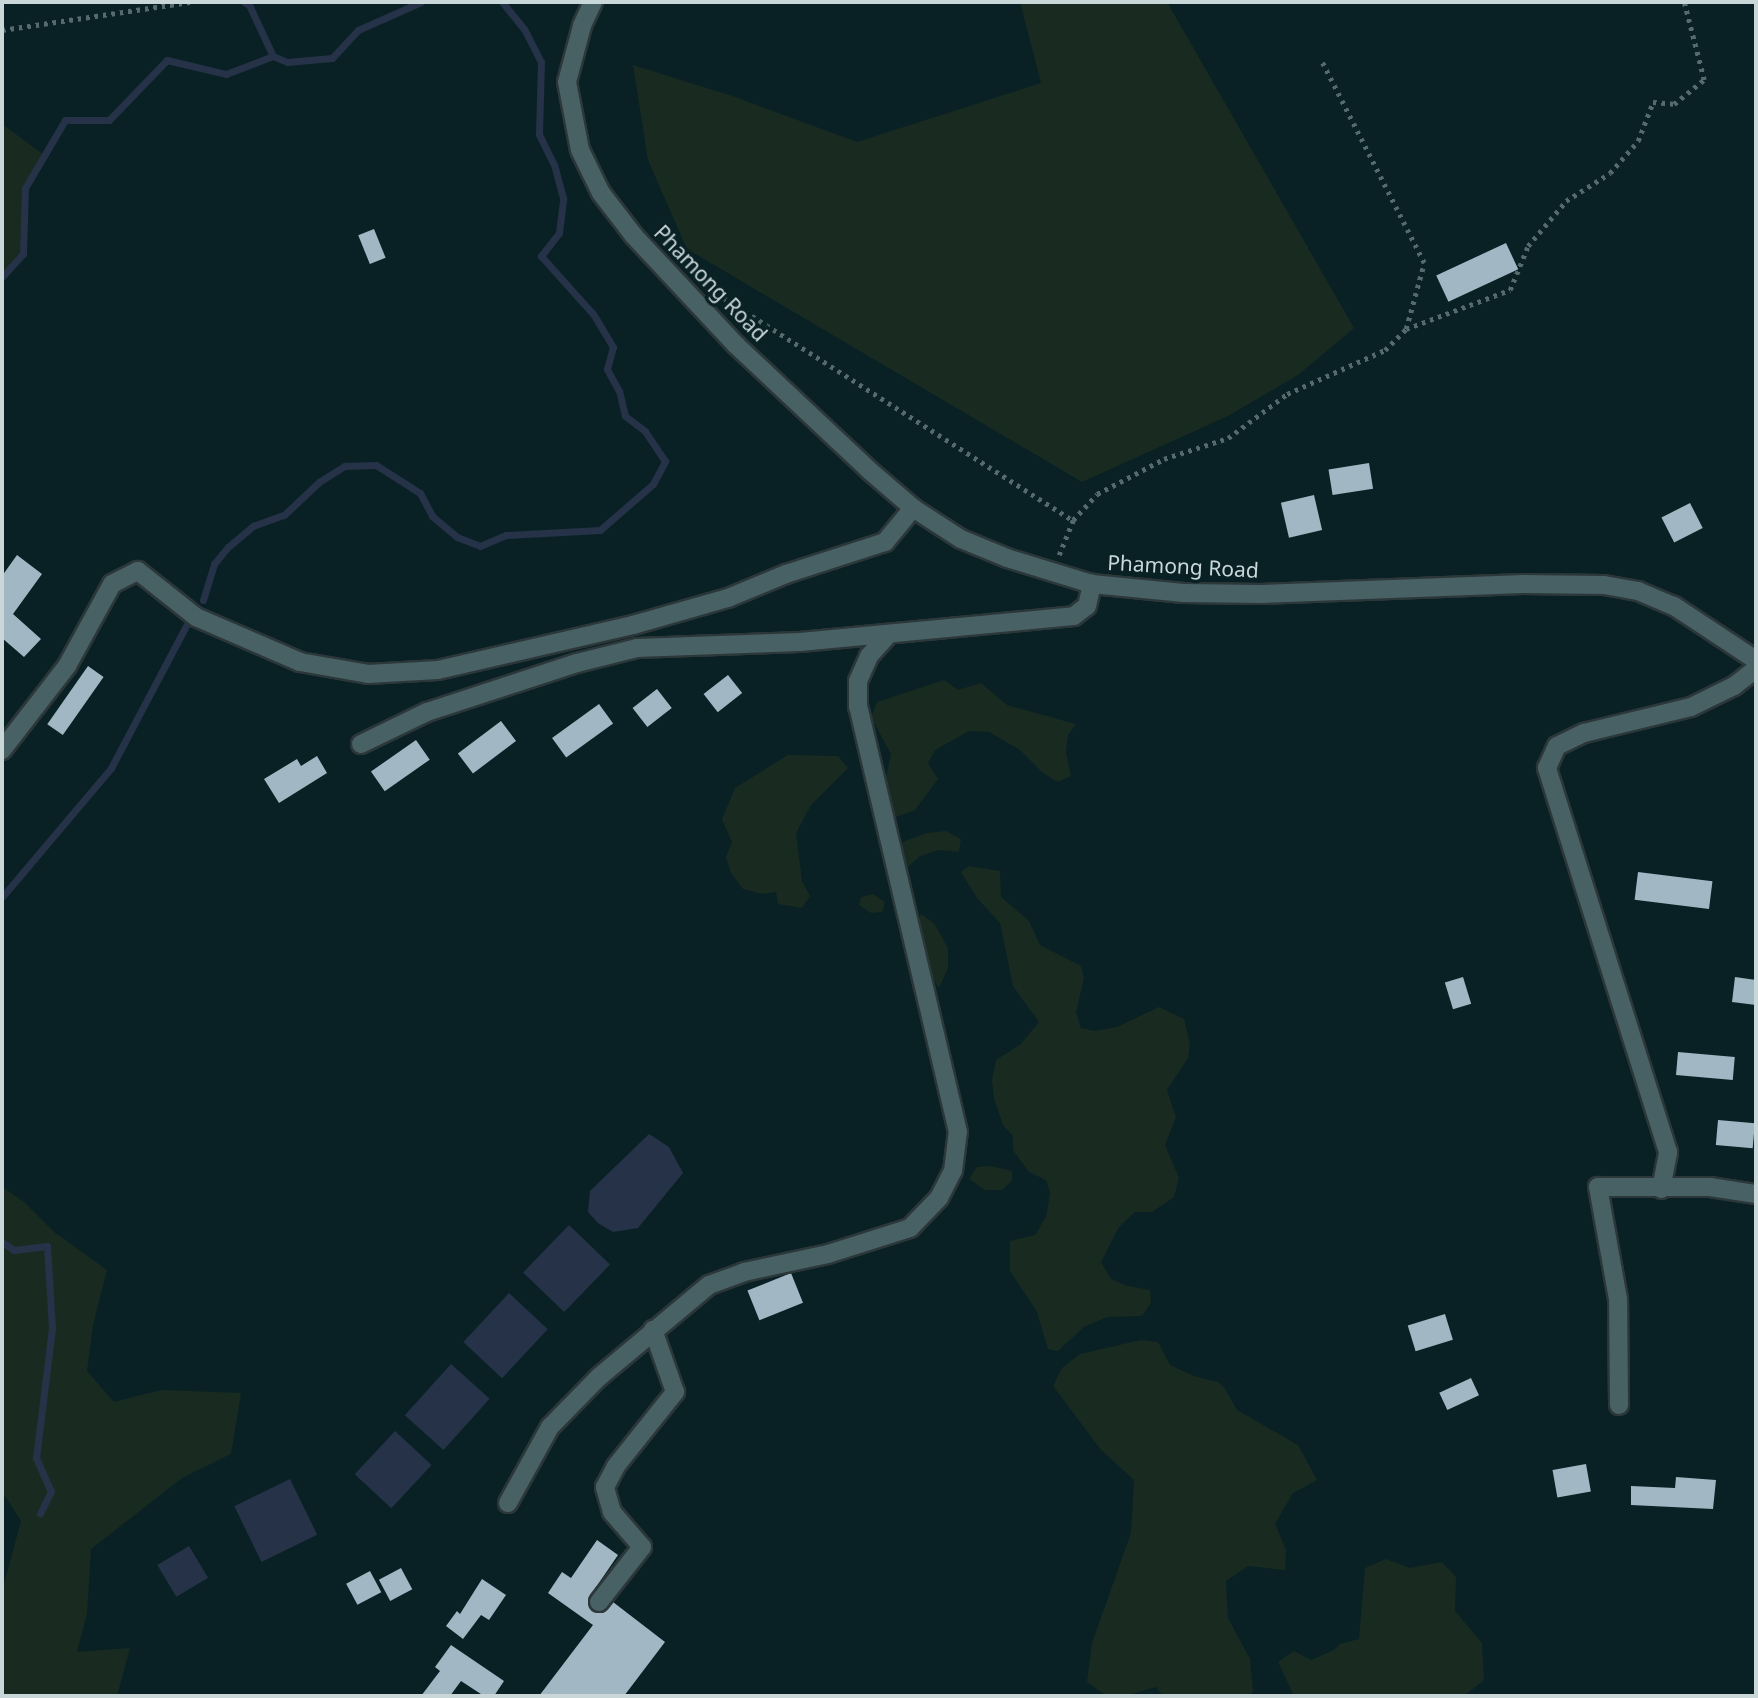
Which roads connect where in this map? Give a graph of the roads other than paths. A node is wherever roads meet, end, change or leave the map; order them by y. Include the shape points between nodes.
1 (593, 2) edge
2 (913, 508) junction
3 (1092, 584) junction
4 (888, 635) junction
5 (1756, 660) edge
6 (1756, 669) edge
7 (361, 744) dead end
8 (2, 750) edge
9 (1661, 1189) junction
10 (1756, 1194) edge
11 (653, 1330) junction
12 (1619, 1405) dead end
13 (508, 1503) dead end
14 (599, 1602) dead end

1 - 2 street, Phamong Road via 567,82 580,150 601,193 634,236 736,345
2 - 3 street, Phamong Road via 961,539
2 - 8 street via 884,542 728,598 438,670 368,674 300,662 196,617 138,571 112,584 67,666
3 - 4 street via 1087,606 1073,616
3 - 5 street, Phamong Road via 1249,594 1604,585 1674,606
4 - 7 street via 637,648 427,712
4 - 11 street via 869,656 858,681 858,707 958,1132 953,1171 939,1198 910,1228 709,1285
6 - 9 street via 1734,686 1691,706 1575,737 1557,746 1547,768 1663,1131 1668,1152
9 - 10 street via 1710,1187
9 - 12 street via 1598,1187 1618,1299
11 - 13 street via 550,1427
11 - 14 street via 675,1392 616,1466 605,1487 612,1512 642,1546

